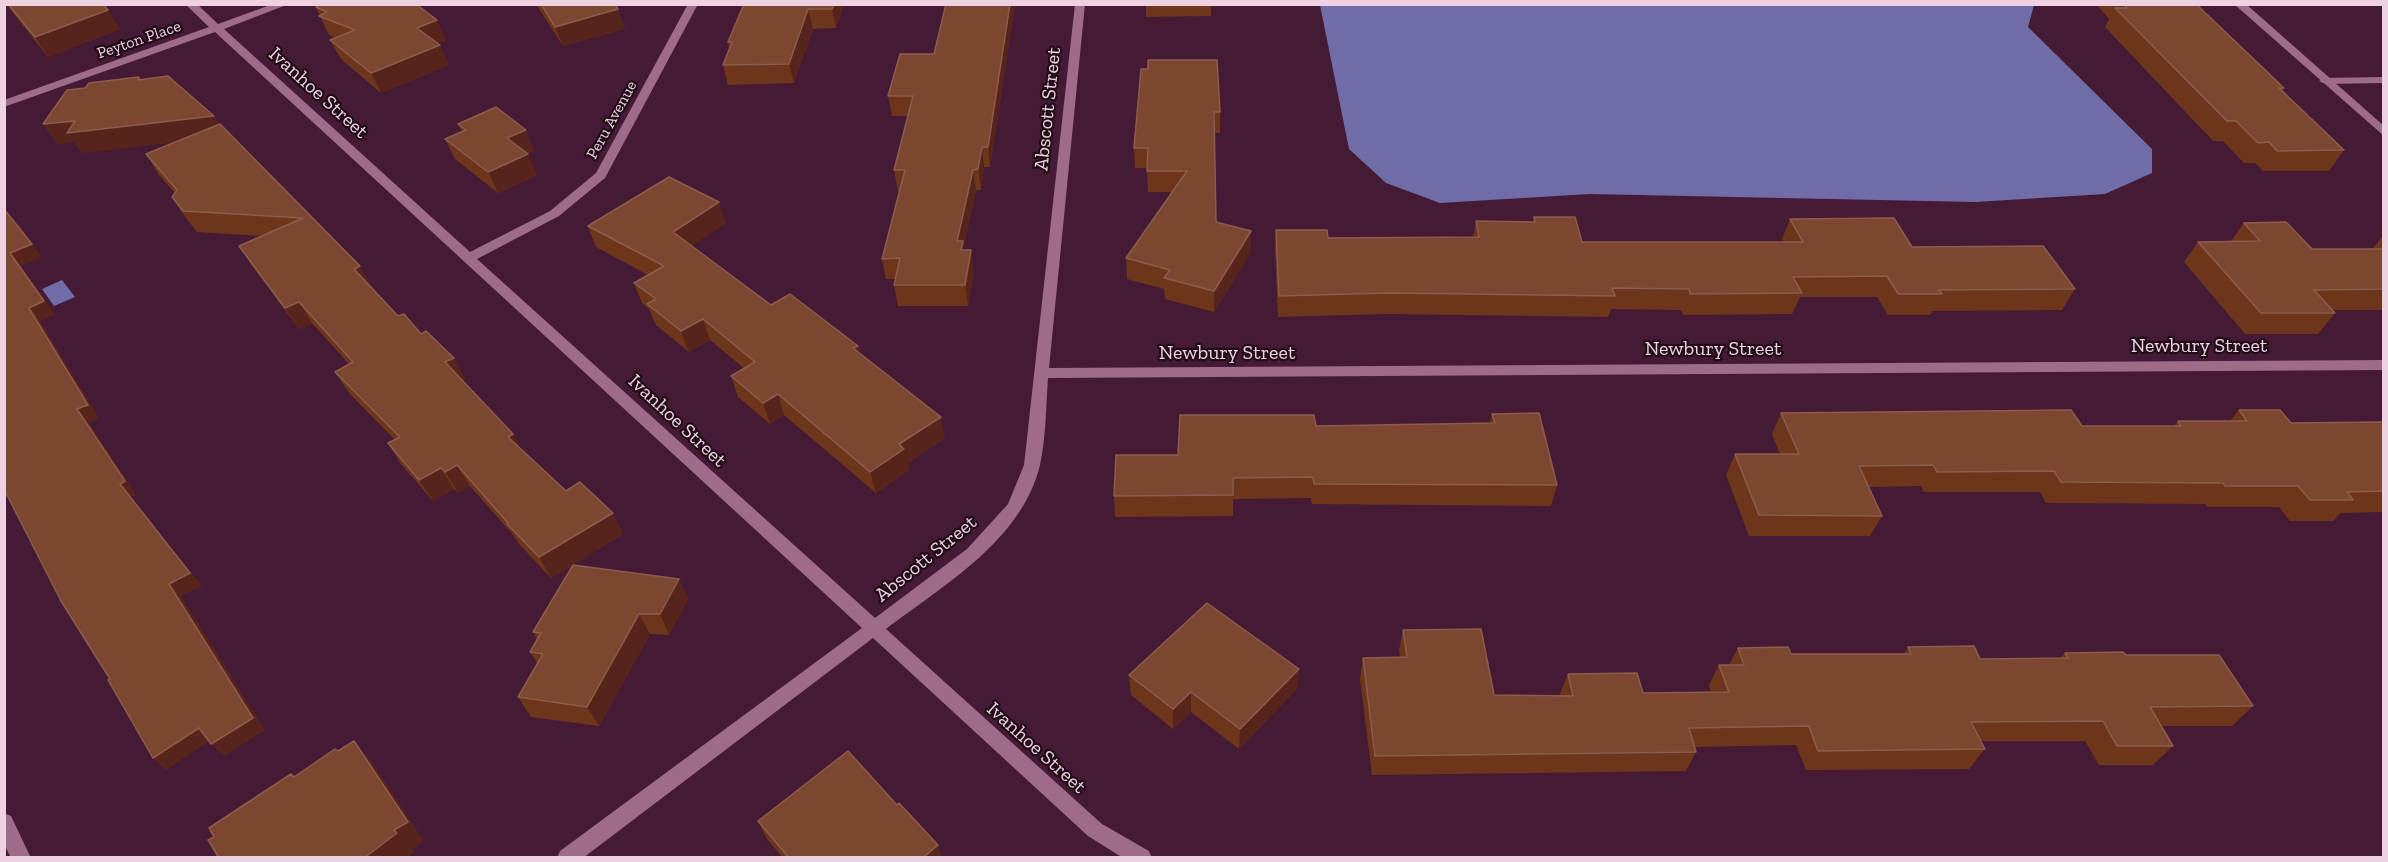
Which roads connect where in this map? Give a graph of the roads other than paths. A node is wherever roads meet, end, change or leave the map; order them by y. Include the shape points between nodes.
1 (190, 4) edge
2 (284, 4) edge
3 (693, 4) edge
4 (1080, 4) edge
5 (2239, 4) edge
6 (218, 30) junction
7 (2384, 80) edge
8 (2325, 81) junction
9 (4, 104) edge
10 (2384, 133) edge
11 (468, 258) junction
12 (2384, 365) edge
13 (1042, 373) junction
14 (873, 629) junction
15 (6, 829) edge
16 (21, 858) edge
17 (567, 858) edge
18 (1142, 858) edge

1 - 6 street, Ivanhoe Street
2 - 6 street, Peyton Place
3 - 11 street, Peru Avenue via 601,175 580,196 543,222
4 - 13 street, Abscott Street
5 - 8 street
6 - 9 street, Peyton Place
6 - 11 street, Ivanhoe Street
7 - 8 street
8 - 10 street
11 - 14 street, Ivanhoe Street
12 - 13 street, Newbury Street
13 - 14 street, Abscott Street via 1032,465 1016,507 980,549
14 - 17 street, Abscott Street
14 - 18 street, Ivanhoe Street via 1095,830
15 - 16 street

